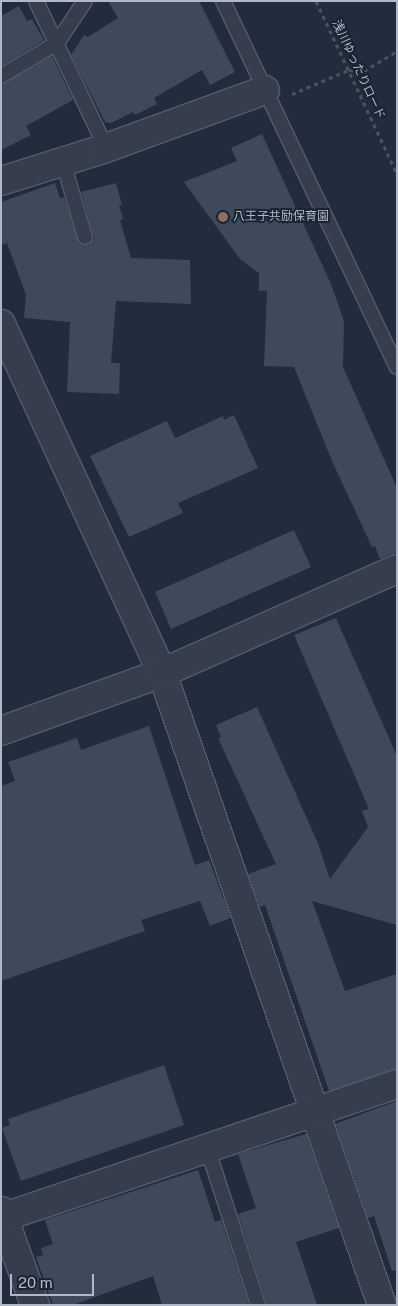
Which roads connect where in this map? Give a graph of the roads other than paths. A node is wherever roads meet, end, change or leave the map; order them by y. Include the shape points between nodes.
1 (36, 1) edge
2 (85, 1) edge
3 (223, 1) edge
4 (57, 43) junction
5 (1, 76) edge
6 (265, 90) junction
7 (106, 148) junction
8 (63, 162) junction
9 (1, 182) edge
10 (85, 237) dead end
11 (1, 324) edge
12 (397, 367) edge
13 (397, 569) edge
14 (162, 673) junction
15 (1, 731) edge
16 (397, 1084) edge
17 (315, 1112) junction
18 (207, 1147) junction
19 (2, 1216) edge
20 (34, 1305) edge
21 (258, 1305) edge
22 (382, 1305) edge

1 - 4 lane
2 - 4 lane
3 - 6 lane
4 - 5 lane
4 - 7 lane
6 - 7 street
6 - 12 lane
7 - 8 street
8 - 9 street
8 - 10 lane
11 - 14 street
13 - 14 street
14 - 15 street
14 - 17 street
16 - 17 street
17 - 18 street
17 - 22 street
18 - 19 street
18 - 21 lane
19 - 20 street

